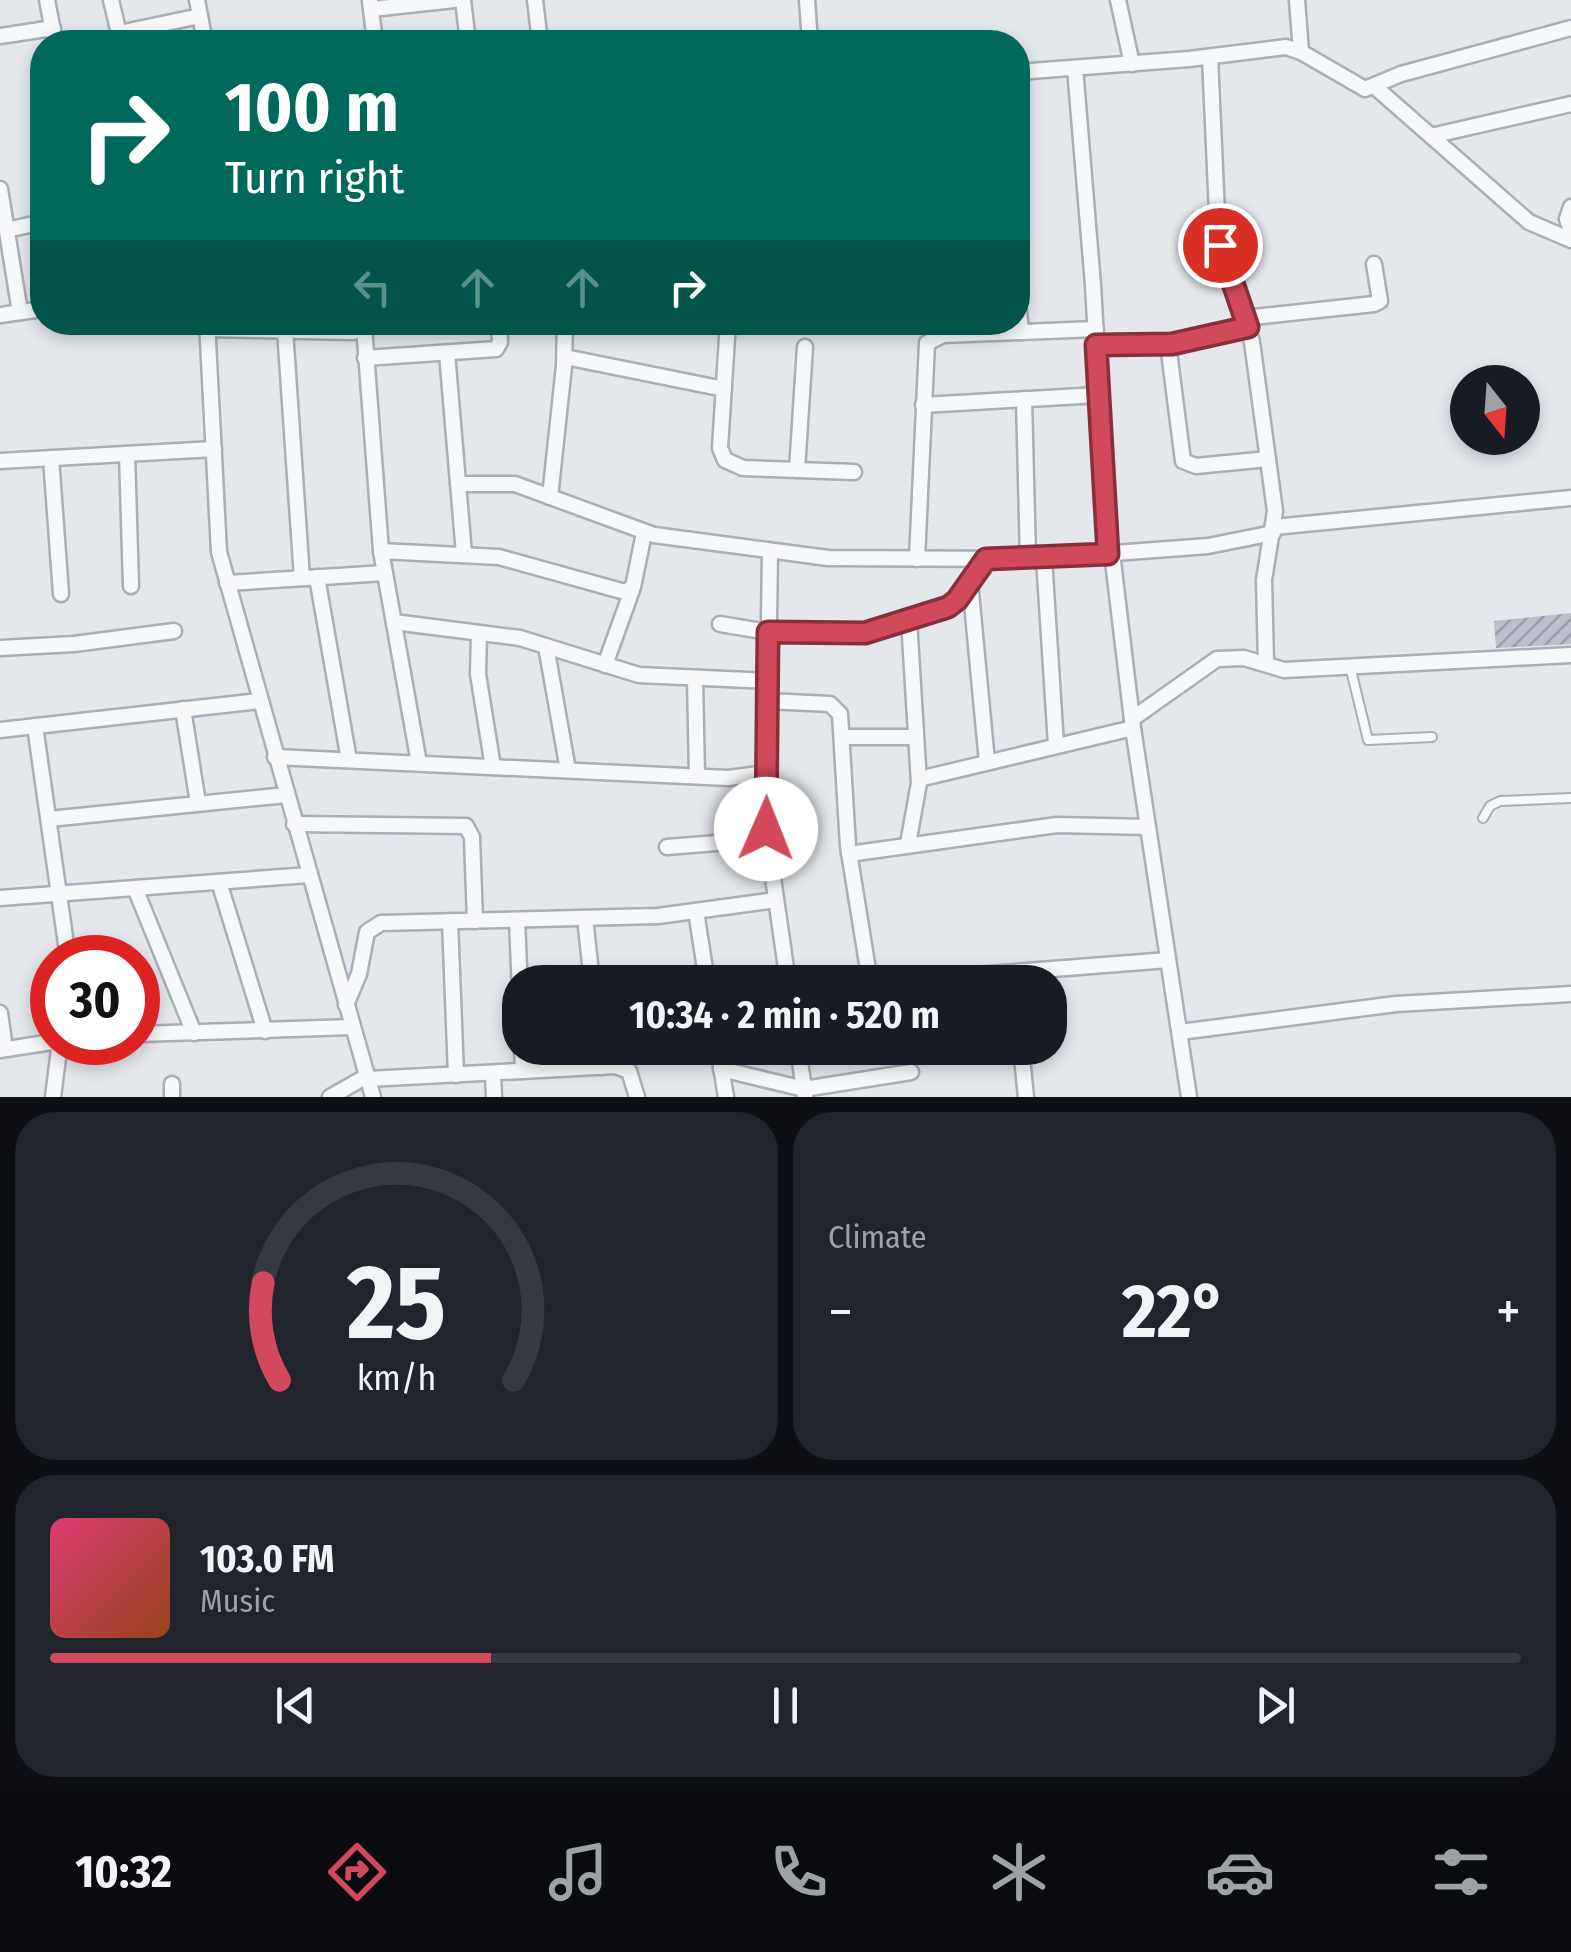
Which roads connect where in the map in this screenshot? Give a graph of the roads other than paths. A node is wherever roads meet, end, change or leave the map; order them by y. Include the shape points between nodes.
1 (47, 0) edge
2 (112, 0) edge
3 (197, 0) edge
4 (454, 0) edge
5 (463, 0) edge
6 (536, 0) edge
7 (807, 0) edge
8 (1118, 0) edge
9 (1297, 0) edge
10 (371, 5) edge
11 (200, 16) junction
12 (1571, 28) edge
13 (53, 30) edge
14 (118, 30) edge
15 (149, 30) edge
16 (203, 30) edge
17 (374, 30) edge
18 (467, 30) edge
19 (539, 30) edge
20 (809, 30) edge
21 (30, 35) edge
22 (0, 36) edge
23 (1301, 52) junction
24 (1210, 56) junction
25 (1132, 64) junction
26 (1075, 68) junction
27 (1030, 71) edge
28 (1374, 86) junction
29 (1571, 104) edge
30 (1431, 136) junction
31 (0, 194) edge
32 (1571, 207) edge
33 (30, 225) edge
34 (7, 230) junction
35 (1571, 232) edge
36 (1571, 240) edge
37 (1374, 264) dead end
38 (30, 311) edge
39 (20, 312) junction
40 (0, 315) edge
41 (1247, 323) junction
42 (1030, 333) edge
43 (208, 335) edge
44 (286, 335) edge
45 (366, 335) edge
46 (500, 335) edge
47 (564, 335) edge
48 (727, 335) edge
49 (978, 335) edge
50 (1096, 337) junction
51 (1168, 344) junction
52 (805, 347) dead end
53 (447, 352) junction
54 (564, 357) junction
55 (365, 358) junction
56 (724, 389) junction
57 (1099, 395) junction
58 (1024, 399) junction
59 (923, 405) junction
60 (214, 449) junction
61 (127, 454) junction
62 (51, 458) junction
63 (1268, 459) junction
64 (0, 461) edge
65 (797, 470) junction
66 (854, 472) dead end
67 (458, 484) junction
68 (550, 496) junction
69 (1571, 498) edge
70 (1274, 530) junction
71 (644, 533) junction
72 (381, 551) junction
73 (770, 551) junction
74 (1110, 553) junction
75 (464, 554) junction
76 (1044, 558) junction
77 (918, 559) junction
78 (986, 559) junction
79 (1028, 559) junction
80 (385, 573) junction
81 (309, 578) junction
82 (970, 582) junction
83 (227, 583) junction
84 (131, 586) dead end
85 (632, 590) junction
86 (60, 594) dead end
87 (909, 620) junction
88 (394, 622) junction
89 (720, 624) dead end
90 (174, 631) dead end
91 (768, 632) junction
92 (479, 633) junction
93 (546, 646) junction
94 (0, 648) edge
95 (1571, 655) edge
96 (1266, 664) junction
97 (605, 665) junction
98 (1350, 666) junction
99 (694, 678) junction
100 (767, 680) junction
101 (259, 701) junction
102 (767, 701) junction
103 (183, 709) junction
104 (1132, 724) junction
105 (34, 726) junction
106 (0, 730) edge
107 (914, 736) junction
108 (1432, 736) dead end
109 (842, 737) junction
110 (1056, 745) junction
111 (275, 757) junction
112 (349, 760) junction
113 (987, 762) junction
114 (420, 764) junction
115 (493, 767) junction
116 (568, 770) junction
117 (766, 773) junction
118 (696, 776) junction
119 (918, 779) junction
120 (286, 795) junction
121 (1571, 798) edge
122 (198, 804) junction
123 (1484, 818) dead end
124 (49, 819) junction
125 (294, 824) junction
126 (1148, 827) junction
127 (767, 839) junction
128 (908, 844) junction
129 (667, 847) dead end
130 (849, 854) junction
131 (309, 875) junction
132 (219, 882) junction
133 (135, 888) junction
134 (60, 893) junction
135 (0, 898) edge
136 (776, 900) junction
137 (696, 911) junction
138 (585, 918) junction
139 (517, 920) junction
140 (475, 921) junction
141 (450, 922) junction
142 (65, 935) edge
143 (1168, 960) junction
144 (519, 965) edge
145 (590, 965) edge
146 (704, 965) edge
147 (786, 965) edge
148 (867, 965) edge
149 (1067, 971) edge
150 (1571, 994) edge
151 (346, 1005) junction
152 (0, 1013) edge
153 (352, 1026) junction
154 (265, 1030) junction
155 (1180, 1032) junction
156 (194, 1033) junction
157 (160, 1034) edge
158 (30, 1045) edge
159 (2, 1049) edge
160 (55, 1065) edge
161 (523, 1065) edge
162 (720, 1065) edge
163 (800, 1065) edge
164 (1023, 1065) edge
165 (601, 1067) joint
166 (721, 1069) junction
167 (524, 1071) junction
168 (912, 1072) dead end
169 (493, 1073) junction
170 (456, 1075) junction
171 (367, 1078) junction
172 (804, 1093) edge
173 (54, 1097) edge
174 (330, 1097) edge
175 (373, 1097) edge
176 (494, 1097) edge
177 (638, 1097) edge
178 (726, 1097) edge
179 (1026, 1097) edge
180 (1189, 1097) edge

1 - 13 street
2 - 14 street
3 - 11 street
4 - 10 street
5 - 18 street
6 - 19 street
7 - 20 street
8 - 25 street
9 - 23 street
10 - 17 street
11 - 15 street
11 - 16 street
12 - 28 street
21 - 22 street
23 - 24 street via 1286,47
23 - 28 street via 1359,88
24 - 25 street
24 - 41 street via 1218,236
25 - 26 street
26 - 27 street
26 - 50 street
28 - 30 street
29 - 30 street
30 - 36 street via 1534,226
31 - 34 street
32 - 35 street
33 - 34 street
34 - 39 street
37 - 41 street via 1381,294 1374,304
38 - 39 street
39 - 40 street
41 - 51 street
41 - 63 street
42 - 50 street
43 - 60 street
44 - 81 street
45 - 55 street
46 - 53 street via 496,349
47 - 54 street
48 - 56 street
49 - 59 street via 934,338 925,350
50 - 51 street
50 - 57 street
51 - 63 street via 1183,461 1196,466
52 - 65 street
53 - 55 street
53 - 67 street
54 - 56 street
54 - 68 street
55 - 72 street
56 - 65 street via 725,460 743,468
57 - 58 street
57 - 74 street
58 - 59 street
58 - 79 street
59 - 77 street
60 - 61 street
60 - 83 street
61 - 62 street
61 - 84 street
62 - 64 street
62 - 86 street
63 - 70 street
65 - 66 street
67 - 68 street via 514,484
67 - 75 street
68 - 71 street
69 - 70 street
70 - 74 street via 1208,546
70 - 96 street via 1264,580
71 - 73 street
71 - 85 street
72 - 75 street
72 - 80 street
73 - 77 street
73 - 91 street
74 - 76 street
74 - 104 street
75 - 85 street
76 - 79 street
76 - 110 street
77 - 78 street
78 - 79 street
78 - 82 street
80 - 81 street
80 - 88 street
81 - 83 street
81 - 112 street
82 - 87 street via 948,607
82 - 113 street
83 - 101 street
85 - 97 street
87 - 91 street via 865,633
87 - 107 street
88 - 92 street
88 - 114 street
89 - 91 street
90 - 94 street
91 - 100 street
92 - 93 street
92 - 115 street via 478,674
93 - 97 street
93 - 116 street
95 - 98 street
96 - 98 street via 1284,670
96 - 104 street via 1218,659
97 - 99 street
98 - 108 lane via 1368,740
99 - 100 street
99 - 118 street
100 - 102 street
101 - 103 street
101 - 111 street
102 - 109 street via 835,705
102 - 117 street
103 - 105 street
103 - 122 street
104 - 110 street
104 - 126 street
105 - 106 street
105 - 124 street
107 - 109 street
107 - 119 street
109 - 130 street
110 - 113 street
111 - 112 street
111 - 120 street
112 - 114 street
113 - 119 street
114 - 115 street
115 - 116 street
116 - 118 street
117 - 118 street
117 - 127 street
119 - 128 street
120 - 122 street
120 - 125 street
121 - 123 lane via 1500,801
122 - 124 street
124 - 134 street
125 - 131 street
125 - 140 street via 466,826
126 - 128 street via 1057,824
126 - 143 street
127 - 129 street
127 - 136 street
128 - 130 street
130 - 148 street
131 - 132 street
131 - 151 street
132 - 133 street
132 - 154 street
133 - 134 street
133 - 156 street
134 - 135 street
134 - 142 street
136 - 137 street
136 - 147 street
137 - 138 street
137 - 146 street
138 - 139 street
138 - 145 street
139 - 140 street
139 - 144 street
140 - 141 street
141 - 151 street via 374,926
141 - 170 street
143 - 149 street
143 - 155 street
150 - 155 street via 1387,1005
151 - 153 street
152 - 159 street
153 - 154 street
153 - 171 street
154 - 156 street
155 - 180 street
156 - 157 street
158 - 159 street
160 - 173 street
161 - 167 street
162 - 166 street
163 - 172 street
164 - 179 street
165 - 167 street
165 - 177 street via 629,1071
166 - 172 street
166 - 178 street
167 - 169 street
168 - 172 street
169 - 170 street
169 - 176 street
170 - 171 street
171 - 174 street
171 - 175 street

